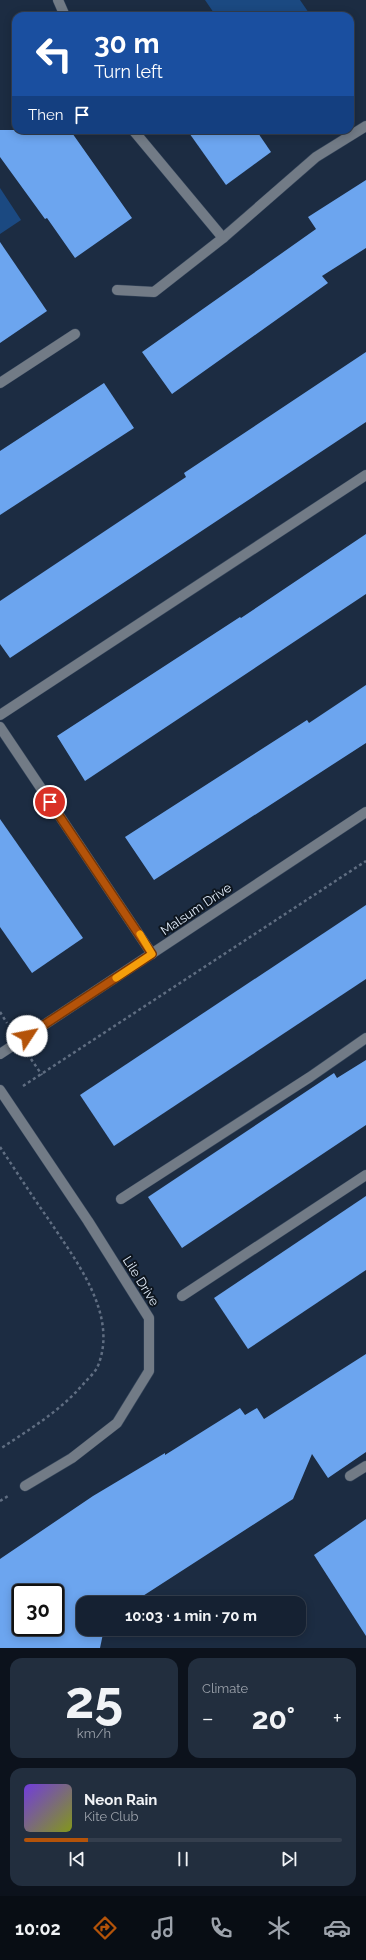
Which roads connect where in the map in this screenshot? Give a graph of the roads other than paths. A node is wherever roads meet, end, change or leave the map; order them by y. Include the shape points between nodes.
1 (58, 0) edge
2 (63, 12) edge
3 (366, 126) edge
4 (354, 133) edge
5 (136, 134) edge
6 (353, 134) edge
7 (223, 238) junction
8 (117, 290) dead end
9 (75, 334) dead end
10 (0, 383) edge
11 (366, 475) edge
12 (0, 715) edge
13 (0, 727) edge
14 (366, 812) edge
15 (152, 954) junction
16 (366, 1038) edge
17 (0, 1054) edge
18 (0, 1090) edge
19 (366, 1175) edge
20 (121, 1200) dead end
21 (182, 1296) dead end
22 (366, 1466) edge
23 (350, 1476) dead end
24 (25, 1486) dead end

1 - 2 street
3 - 4 street
5 - 7 street
6 - 7 street via 316,157
7 - 8 street via 154,292
9 - 10 street
11 - 12 street
13 - 15 street
14 - 15 street, Malsum Drive
15 - 17 street, Malsum Drive
16 - 20 street
18 - 24 street, Lile Drive via 88,1221 149,1318 148,1371 117,1423 72,1458
19 - 21 street
22 - 23 street

